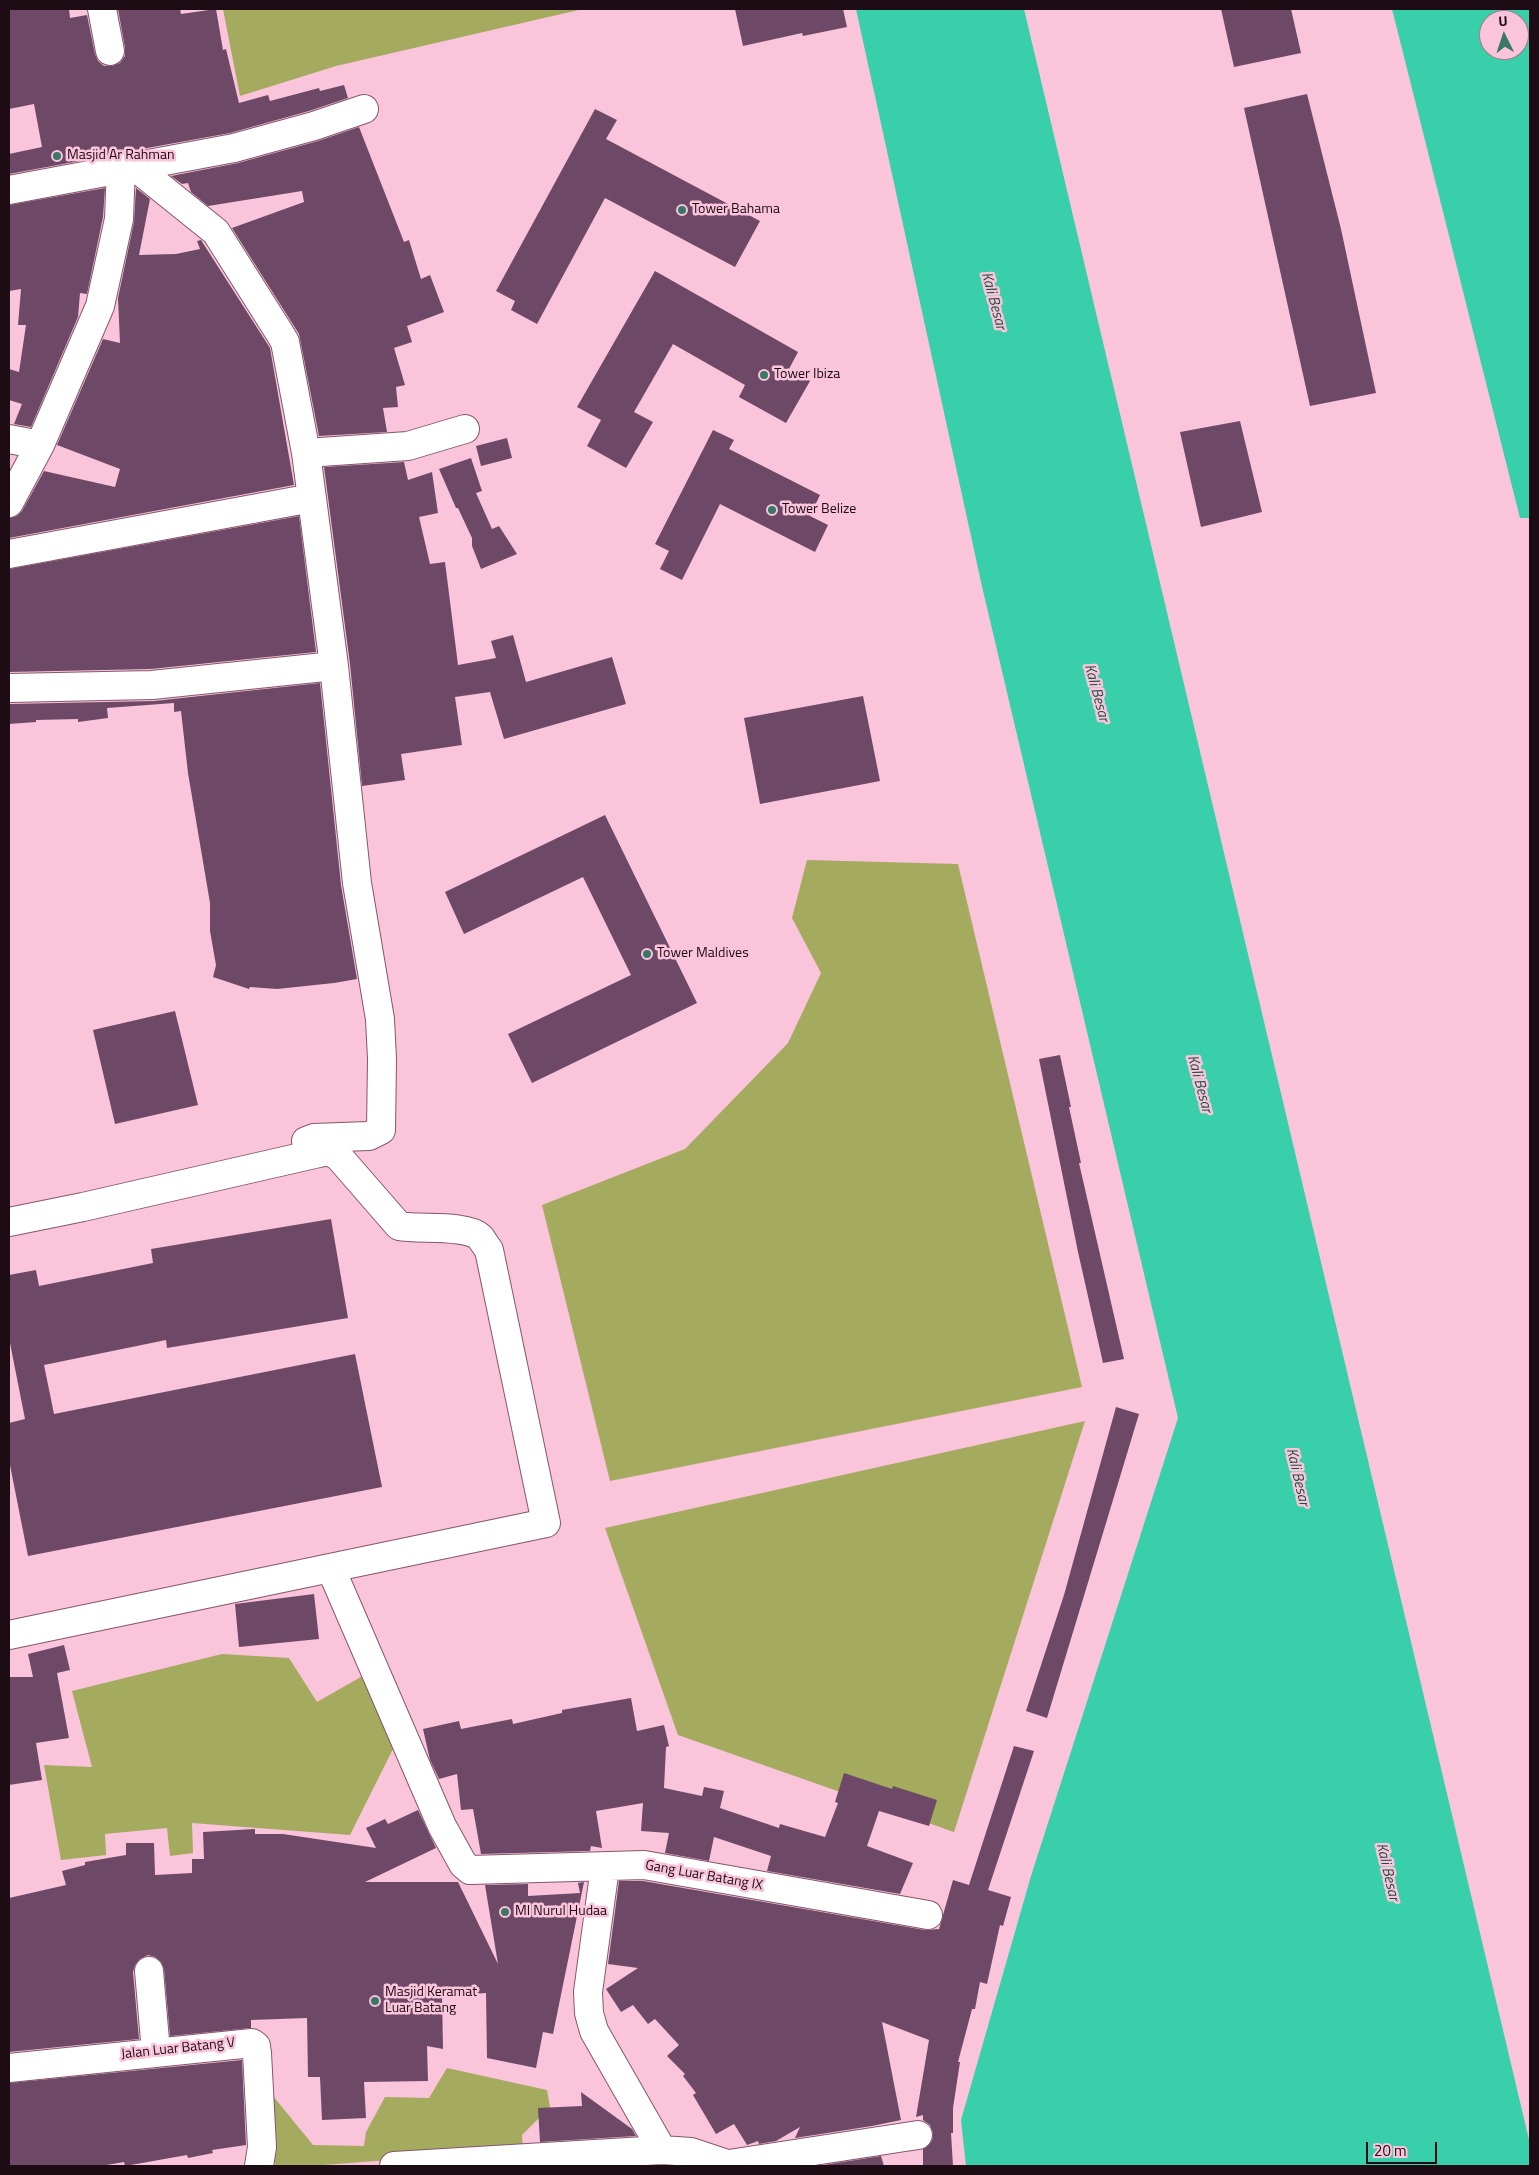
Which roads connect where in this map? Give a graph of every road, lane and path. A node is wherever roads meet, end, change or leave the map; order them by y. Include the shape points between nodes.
1 (102, 9) edge
2 (110, 51) dead end
3 (364, 109) dead end
4 (127, 167) junction
5 (9, 190) edge
6 (465, 429) dead end
7 (9, 439) edge
8 (40, 445) junction
9 (306, 453) junction
10 (312, 498) junction
11 (9, 503) edge
12 (9, 554) edge
13 (334, 666) junction
14 (9, 688) edge
15 (285, 1160) junction
16 (9, 1222) edge
17 (331, 1569) junction
18 (9, 1635) edge
19 (604, 1867) junction
20 (928, 1915) dead end
21 (149, 1971) dead end
22 (156, 2052) junction
23 (9, 2068) edge
24 (918, 2135) dead end
25 (662, 2150) junction
26 (565, 2161) edge
27 (731, 2165) edge
28 (259, 2166) edge
29 (394, 2166) edge

1 - 2 street
3 - 4 street via 234,148
4 - 5 street
4 - 8 street via 100,306
4 - 9 street via 216,232 279,332 285,342
6 - 9 street via 408,446
7 - 8 street
8 - 11 street
9 - 10 street
10 - 12 street
10 - 13 street
13 - 14 street via 152,685
13 - 15 street via 357,883 380,1019 381,1130 369,1136 314,1138 300,1144
15 - 16 street
15 - 17 street via 329,1152 339,1157 399,1226 464,1230 479,1237 489,1250 546,1522
17 - 18 street
17 - 19 street, Gang Luar Batang IX via 442,1826 463,1864 470,1870 484,1871
19 - 20 street, Gang Luar Batang IX via 644,1865
19 - 25 street via 588,1992 589,2013 594,2031
21 - 22 street
22 - 23 street, Jalan Luar Batang V
22 - 28 street, Jalan Luar Batang V via 246,2042 256,2046 262,2147
24 - 27 street
25 - 26 street
25 - 27 street via 691,2152
26 - 29 street

